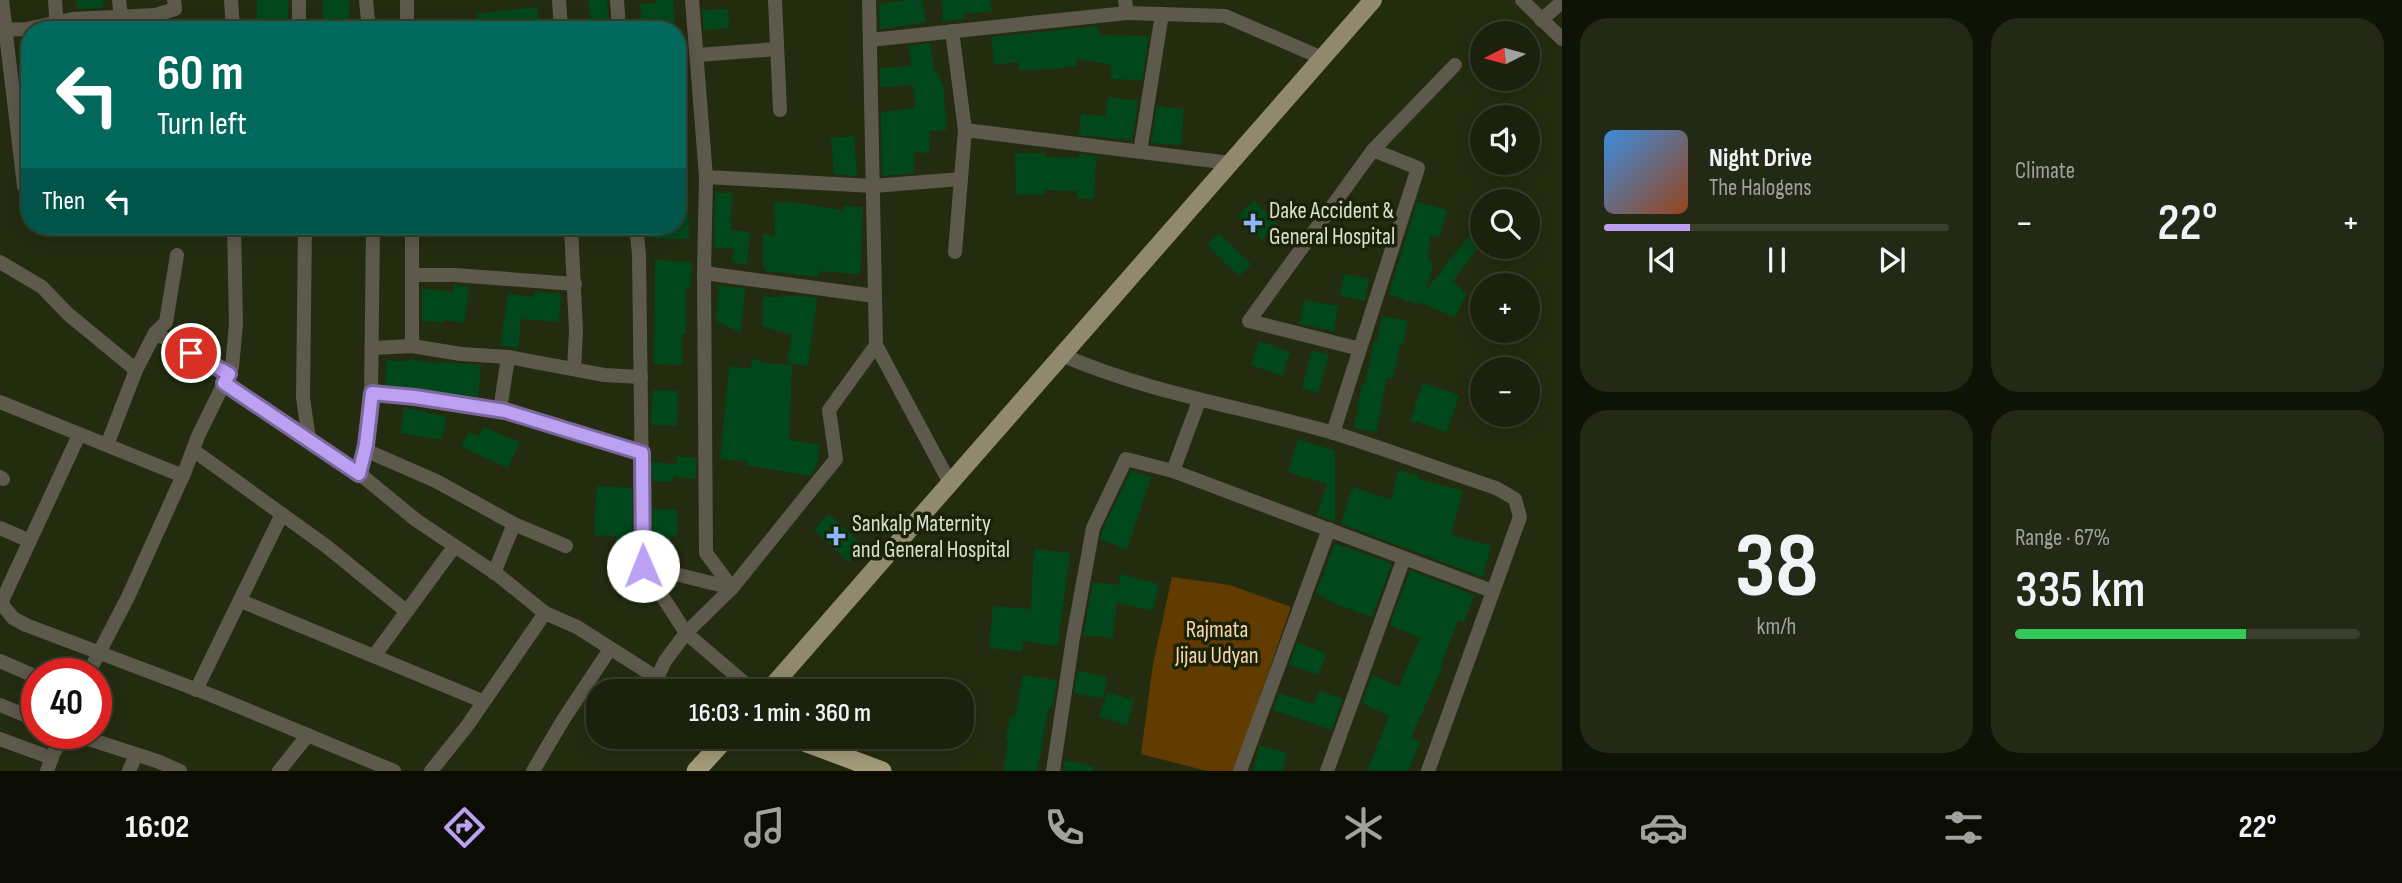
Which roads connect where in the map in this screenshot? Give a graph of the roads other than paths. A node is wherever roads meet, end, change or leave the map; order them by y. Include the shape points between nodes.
1 (2, 0) edge
2 (55, 0) edge
3 (119, 0) edge
4 (174, 0) edge
5 (231, 0) edge
6 (299, 0) edge
7 (366, 0) edge
8 (407, 0) edge
9 (422, 0) edge
10 (559, 0) edge
11 (617, 0) edge
12 (692, 0) edge
13 (775, 0) edge
14 (869, 0) edge
15 (1373, 0) edge
16 (1521, 0) edge
17 (1562, 2) edge
18 (1126, 7) edge
19 (1162, 14) junction
20 (121, 16) junction
21 (1541, 20) junction
22 (56, 21) edge
23 (105, 21) edge
24 (151, 21) edge
25 (158, 21) edge
26 (232, 21) edge
27 (299, 21) edge
28 (368, 21) edge
29 (407, 21) edge
30 (560, 21) edge
31 (618, 21) edge
32 (21, 29) edge
33 (3, 30) edge
34 (952, 31) junction
35 (1562, 39) edge
36 (870, 40) junction
37 (778, 49) junction
38 (697, 55) junction
39 (1322, 58) junction
40 (1455, 65) dead end
41 (780, 110) dead end
42 (965, 130) junction
43 (1373, 149) junction
44 (1140, 152) junction
45 (1230, 163) junction
46 (21, 164) edge
47 (706, 177) junction
48 (961, 179) junction
49 (873, 187) junction
50 (234, 235) edge
51 (305, 235) edge
52 (373, 235) edge
53 (412, 235) edge
54 (572, 235) edge
55 (637, 235) edge
56 (955, 252) dead end
57 (177, 255) dead end
58 (0, 262) edge
59 (704, 273) junction
60 (412, 275) junction
61 (575, 284) junction
62 (875, 296) junction
63 (155, 333) junction
64 (876, 345) junction
65 (411, 346) junction
66 (372, 348) junction
67 (1360, 349) junction
68 (1062, 355) junction
69 (508, 357) junction
70 (574, 369) junction
71 (136, 370) junction
72 (640, 377) junction
73 (226, 379) junction
74 (372, 393) junction
75 (1199, 401) junction
76 (0, 402) edge
77 (500, 410) junction
78 (1333, 433) junction
79 (79, 435) junction
80 (309, 439) junction
81 (107, 445) junction
82 (193, 450) junction
83 (365, 450) junction
84 (642, 453) junction
85 (1173, 471) junction
86 (359, 474) junction
87 (183, 476) junction
88 (950, 484) junction
89 (282, 514) junction
90 (514, 524) junction
91 (0, 528) edge
92 (1329, 529) junction
93 (30, 541) junction
94 (566, 546) dead end
95 (454, 547) junction
96 (1404, 558) junction
97 (643, 566) junction
98 (494, 572) junction
99 (732, 588) junction
100 (1492, 591) junction
101 (241, 601) junction
102 (1, 603) edge
103 (406, 611) junction
104 (545, 613) junction
105 (686, 633) junction
106 (610, 649) junction
107 (98, 652) junction
108 (374, 656) junction
109 (95, 658) edge
110 (0, 662) edge
111 (21, 671) edge
112 (647, 679) edge
113 (657, 679) edge
114 (740, 679) edge
115 (779, 679) edge
116 (196, 690) junction
117 (482, 701) junction
118 (0, 705) edge
119 (21, 714) edge
120 (308, 735) junction
121 (0, 739) edge
122 (112, 747) edge
123 (716, 749) edge
124 (823, 749) edge
125 (136, 755) junction
126 (50, 764) edge
127 (130, 771) edge
128 (180, 771) edge
129 (279, 771) edge
130 (394, 771) edge
131 (431, 771) edge
132 (533, 771) edge
133 (696, 771) edge
134 (882, 771) edge
135 (1053, 771) edge
136 (1240, 771) edge
137 (1327, 771) edge
138 (1428, 771) edge

1 - 33 street
2 - 22 street
3 - 20 street
4 - 25 street via 175,9
5 - 26 street
6 - 27 street
7 - 28 street
8 - 9 street
8 - 29 street
10 - 30 street
11 - 31 street
12 - 38 street
13 - 37 street
14 - 36 street
15 - 39 main road
16 - 21 street
17 - 21 street
18 - 19 street
18 - 34 street
19 - 39 street via 1225,16
19 - 44 street
20 - 23 street
20 - 24 street
21 - 35 street
32 - 33 street
33 - 46 street
34 - 36 street
34 - 42 street
36 - 49 street
37 - 38 street
37 - 41 street
38 - 47 street
39 - 45 main road
40 - 43 street
42 - 44 street
42 - 48 street
43 - 67 street via 1418,168
43 - 67 street via 1249,321
44 - 45 street
45 - 68 main road
47 - 49 street
47 - 59 street
48 - 49 street
48 - 56 street
49 - 62 street
50 - 73 street via 236,324 232,366
51 - 80 street via 303,398
52 - 66 street
53 - 60 street
54 - 61 street
55 - 72 street
57 - 63 street via 166,322
58 - 71 street via 42,287
59 - 62 street
59 - 99 street via 706,554
60 - 61 street
60 - 65 street
61 - 70 street
62 - 64 street
63 - 71 street
63 - 73 street
64 - 88 street
64 - 99 street via 829,410 836,459
65 - 66 street
65 - 69 street
66 - 74 street
67 - 78 street
68 - 75 street
68 - 88 main road
69 - 70 street
69 - 77 street
70 - 72 street
71 - 81 street
72 - 84 street
73 - 80 street
73 - 82 street
74 - 77 street
74 - 83 street
75 - 78 street
75 - 85 street
76 - 79 street
77 - 84 street
78 - 100 street via 1496,488 1515,499 1520,517
79 - 81 street
79 - 93 street
80 - 86 street
81 - 87 street
82 - 87 street
82 - 89 street
83 - 86 street
83 - 90 street via 436,481
84 - 97 street
85 - 92 street
85 - 135 street via 1126,459 1093,528
86 - 95 street
87 - 107 street
88 - 115 main road
89 - 101 street
89 - 103 street
90 - 94 street
90 - 98 street
91 - 93 street
92 - 96 street
92 - 136 street
93 - 102 street
95 - 98 street
95 - 103 street
96 - 100 street
96 - 137 street
97 - 99 street
97 - 105 street
98 - 104 street
99 - 105 street
100 - 138 street
101 - 108 street
101 - 116 street
102 - 107 street via 26,625
103 - 108 street
104 - 106 street
104 - 117 street
105 - 113 street
105 - 114 street
106 - 112 street
106 - 132 street
107 - 109 street
107 - 116 street
108 - 117 street
110 - 111 street
116 - 120 street
117 - 131 street
118 - 119 street
120 - 129 street
120 - 130 street
121 - 126 street
122 - 125 street
123 - 133 highway
124 - 134 highway
125 - 127 street
125 - 128 street

